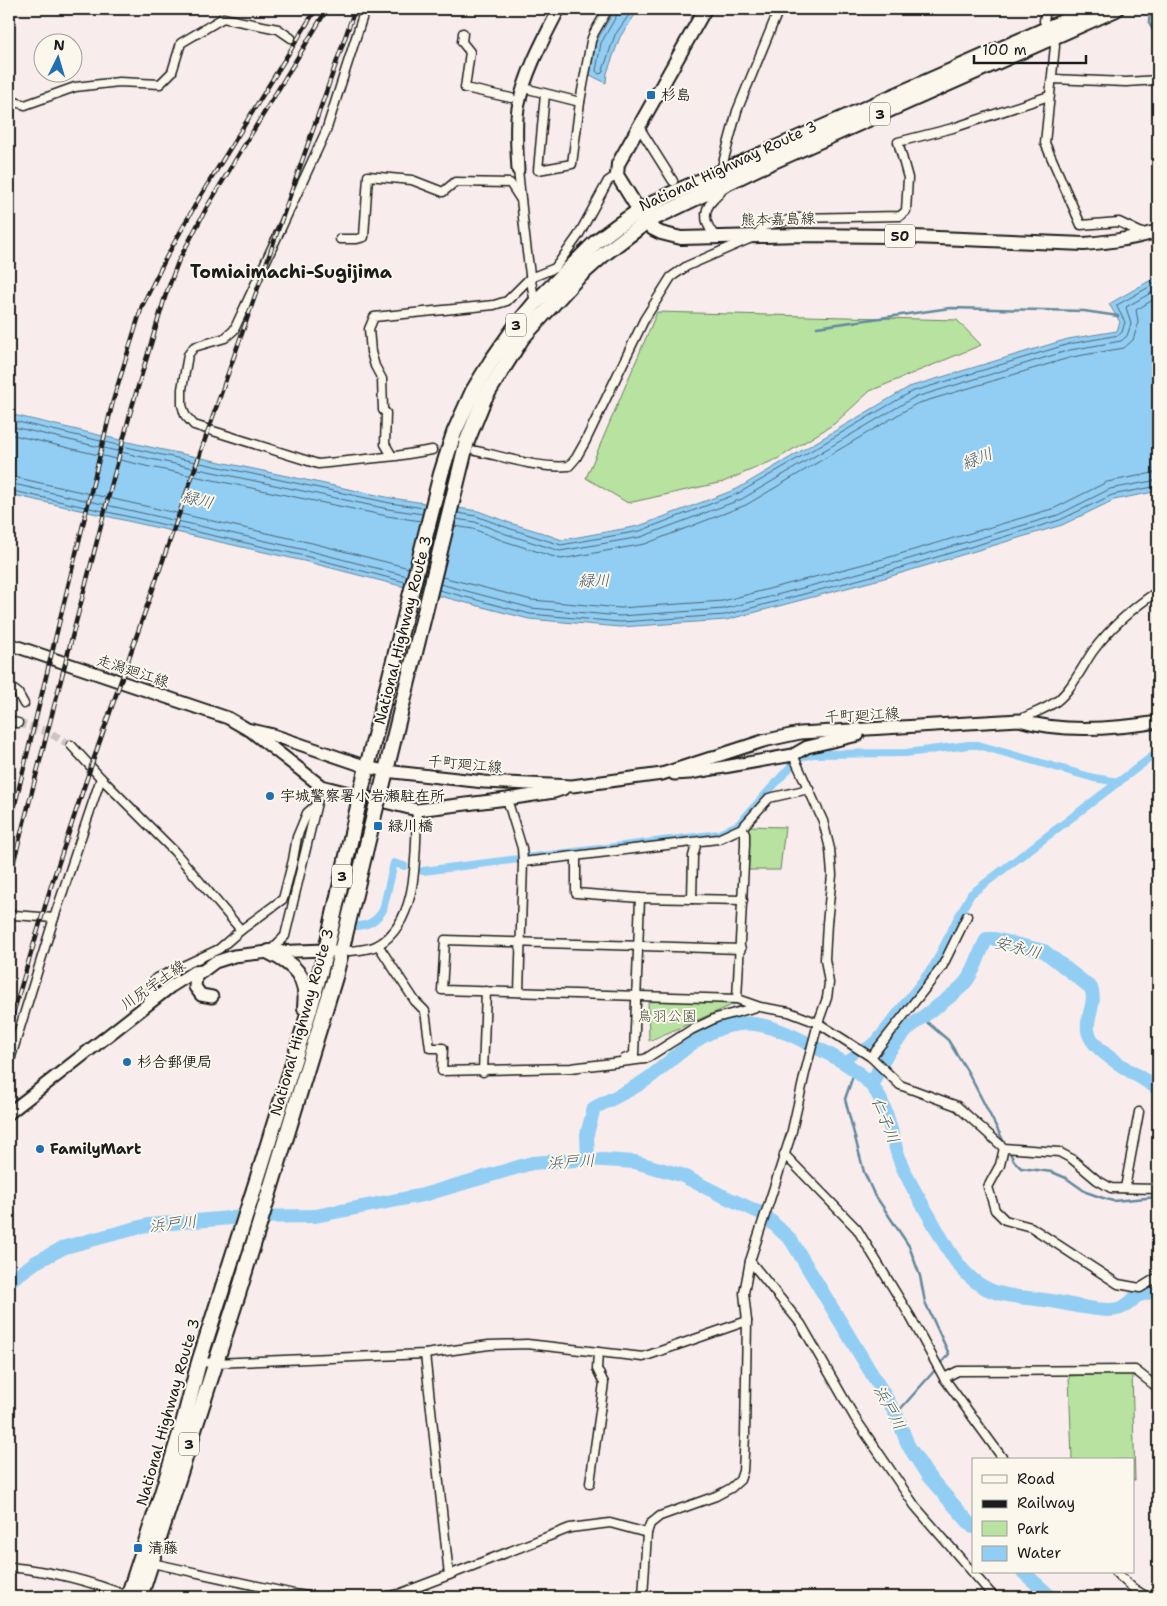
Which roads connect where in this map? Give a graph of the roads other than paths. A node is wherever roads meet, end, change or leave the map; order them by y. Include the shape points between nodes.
1 (365, 9) edge
2 (559, 9) edge
3 (608, 9) edge
4 (705, 9) edge
5 (779, 9) edge
6 (1046, 9) edge
7 (1092, 9) edge
8 (1116, 9) edge
9 (1051, 32) junction
10 (463, 33) dead end
11 (292, 38) dead end
12 (1052, 79) junction
13 (1158, 80) edge
14 (524, 88) junction
15 (545, 94) junction
16 (1049, 96) junction
17 (510, 98) dead end
18 (9, 100) edge
19 (580, 102) junction
20 (639, 126) junction
21 (518, 170) joint
22 (616, 176) junction
23 (722, 178) junction
24 (673, 181) dead end
25 (521, 200) junction
26 (642, 216) junction
27 (1152, 233) edge
28 (756, 236) junction
29 (716, 237) junction
30 (340, 239) dead end
31 (530, 278) junction
32 (535, 303) junction
33 (432, 450) tunnel mouth
34 (476, 451) tunnel mouth
35 (392, 456) junction
36 (1158, 592) edge
37 (9, 644) edge
38 (9, 686) edge
39 (24, 704) dead end
40 (1019, 720) junction
41 (9, 721) edge
42 (1158, 722) edge
43 (18, 723) tunnel mouth
44 (247, 728) junction
45 (885, 728) junction
46 (71, 745) tunnel mouth
47 (793, 755) junction
48 (368, 762) junction
49 (386, 767) junction
50 (662, 774) junction
51 (101, 778) junction
52 (321, 786) junction
53 (572, 786) junction
54 (809, 789) junction
55 (507, 799) junction
56 (315, 806) junction
57 (418, 810) junction
58 (742, 828) junction
59 (697, 842) junction
60 (576, 857) junction
61 (523, 862) junction
62 (640, 898) junction
63 (692, 899) junction
64 (743, 900) junction
65 (14, 915) dead end
66 (968, 916) dead end
67 (54, 918) junction
68 (241, 930) junction
69 (520, 942) junction
70 (638, 945) junction
71 (378, 946) junction
72 (741, 949) junction
73 (326, 950) junction
74 (269, 952) junction
75 (341, 952) junction
76 (203, 971) junction
77 (486, 991) junction
78 (519, 992) junction
79 (636, 996) junction
80 (212, 997) dead end
81 (737, 999) junction
82 (146, 1006) junction
83 (760, 1007) junction
84 (818, 1023) junction
85 (302, 1031) junction
86 (871, 1057) junction
87 (9, 1062) edge
88 (620, 1062) junction
89 (483, 1072) junction
90 (1139, 1112) dead end
91 (9, 1113) edge
92 (1004, 1148) junction
93 (784, 1154) junction
94 (1125, 1188) junction
95 (1158, 1189) edge
96 (750, 1261) junction
97 (1158, 1277) edge
98 (747, 1321) junction
99 (598, 1352) junction
100 (425, 1354) junction
101 (199, 1362) junction
102 (214, 1363) junction
103 (944, 1378) junction
104 (1158, 1388) edge
105 (1003, 1458) edge
106 (590, 1484) dead end
107 (647, 1532) junction
108 (152, 1563) junction
109 (9, 1566) edge
110 (972, 1572) edge
111 (974, 1574) edge
112 (1117, 1574) edge
113 (449, 1575) junction
114 (131, 1597) edge
115 (314, 1597) edge
116 (385, 1597) edge
117 (643, 1597) edge
118 (994, 1597) edge
119 (1148, 1597) edge

1 - 35 street via 326,131 234,330 225,338 194,347 188,355 182,405 185,415 194,425 318,464
2 - 14 main road
3 - 19 street via 591,41
4 - 20 main road
5 - 23 street via 737,111
6 - 9 street via 1044,21
7 - 9 highway, National Highway Route 3 / 3
8 - 9 highway, National Highway Route 3 / 3
9 - 12 street via 1054,46
9 - 23 highway, National Highway Route 3 / 3
10 - 17 street via 462,42 470,52 465,88
11 - 18 street via 278,29 222,18 181,43 172,72 160,84 119,82 75,87 25,105
12 - 13 street
12 - 16 street
14 - 15 street
14 - 21 main road via 517,120
15 - 19 street
15 - 19 street via 538,170 572,164
16 - 27 street via 1045,143 1081,225 1119,222
16 - 28 street via 953,128 898,142 908,178 906,211 900,216 797,218 762,226
20 - 22 main road via 618,164
20 - 24 street
21 - 25 street
22 - 26 main road, 熊本嘉島線 / 50
22 - 31 street via 608,181 578,236 555,268
23 - 26 highway, National Highway Route 3 / 3
23 - 29 street via 723,191 706,212 710,230
25 - 30 street via 510,183 455,182 443,192 412,180 368,176 364,237
25 - 31 street
26 - 29 main road, 熊本嘉島線 / 50 via 661,233 681,238
26 - 32 highway, National Highway Route 3 / 3 via 597,241
26 - 49 highway, National Highway Route 3 / 3 via 576,279 522,338 484,399 467,441
27 - 28 main road, 熊本嘉島線 / 50 via 1084,244 889,236
28 - 29 main road, 熊本嘉島線 / 50
28 - 34 street via 712,253 671,277 644,320 585,442 569,466 526,462
31 - 32 street
31 - 35 street via 507,301 494,305 374,317 369,329 371,352 382,379 385,444
32 - 48 highway, National Highway Route 3 / 3 via 492,360 473,391 454,434
33 - 35 street
36 - 40 street via 1114,627 1057,701
37 - 44 main road, 走潟廻江線 via 228,718
38 - 39 street
40 - 42 main road, 千町廻江線 via 1079,728
40 - 45 main road, 千町廻江線
41 - 43 street
44 - 48 main road, 走潟廻江線
44 - 52 main road, 走潟廻江線
45 - 47 main road via 807,747
45 - 50 main road, 千町廻江線 via 800,733 770,739
46 - 51 street
47 - 50 main road via 690,773
47 - 54 street
48 - 49 main road, 走潟廻江線
48 - 73 highway, National Highway Route 3 / 3, bridge
49 - 53 main road, 千町廻江線 via 484,782
49 - 75 highway, National Highway Route 3 / 3, bridge
50 - 53 main road, 千町廻江線
51 - 67 street
51 - 68 street via 174,851
52 - 56 street
52 - 57 main road, 走潟廻江線
53 - 55 main road, 千町廻江線
54 - 58 street via 769,798
54 - 84 street via 823,821 832,876 825,959 829,983
55 - 57 main road, 千町廻江線
55 - 61 street
56 - 68 street via 307,813 297,837 283,899
56 - 74 street via 285,936
57 - 71 street via 413,881 407,910 391,934
58 - 59 street via 718,839
58 - 64 street via 745,834
59 - 60 street
59 - 63 street via 693,856
60 - 61 street
60 - 62 street via 576,893
61 - 69 street
62 - 63 street
62 - 70 street
63 - 64 street
64 - 72 street
65 - 67 street
66 - 86 street via 942,967
67 - 87 street
68 - 82 street via 219,949 155,979
69 - 70 street
69 - 77 street via 445,940 442,990
69 - 78 street
70 - 72 street
70 - 79 street
71 - 75 street
71 - 89 street via 425,1011 430,1048 443,1048 442,1072
72 - 81 street
73 - 74 main road, 川尻宇土線
73 - 75 main road, 川尻宇土線
73 - 85 highway, National Highway Route 3 / 3
74 - 76 main road, 川尻宇土線 via 234,956 215,962
74 - 85 highway via 297,970 305,988
75 - 102 highway, National Highway Route 3 / 3 via 239,1291
76 - 80 main road via 196,976 195,987 201,995
76 - 82 main road, 川尻宇土線 via 194,972
77 - 78 street
77 - 89 street
78 - 79 street
79 - 81 street
79 - 88 street via 634,1055
81 - 83 street
82 - 91 main road, 川尻宇土線
83 - 84 street via 789,1012
83 - 88 street via 716,1018 645,1059
84 - 86 street
84 - 93 street
85 - 101 highway, National Highway Route 3 / 3
86 - 92 street via 900,1085 957,1106
88 - 89 street
90 - 94 street
92 - 94 street via 1059,1152 1111,1188
92 - 97 street via 1000,1165 988,1187 995,1210 1005,1220 1031,1227 1118,1284 1140,1288
93 - 96 street
93 - 103 street via 857,1229
94 - 95 street
96 - 98 street via 744,1293
96 - 110 street via 801,1324 856,1418 915,1506
98 - 99 street via 643,1356
98 - 107 street via 745,1436 740,1480 716,1496 660,1516 650,1524
99 - 100 street via 524,1344 488,1345
99 - 106 street via 597,1369 604,1383
100 - 102 street
100 - 113 street
101 - 102 street
101 - 114 highway, National Highway Route 3 / 3
102 - 108 highway, National Highway Route 3 / 3
103 - 104 street via 958,1371 1136,1370
103 - 105 street
107 - 113 street via 610,1522 570,1528
107 - 117 street
108 - 114 highway, National Highway Route 3 / 3
108 - 115 street
109 - 114 street via 80,1579
111 - 118 street
112 - 119 street
113 - 116 street

